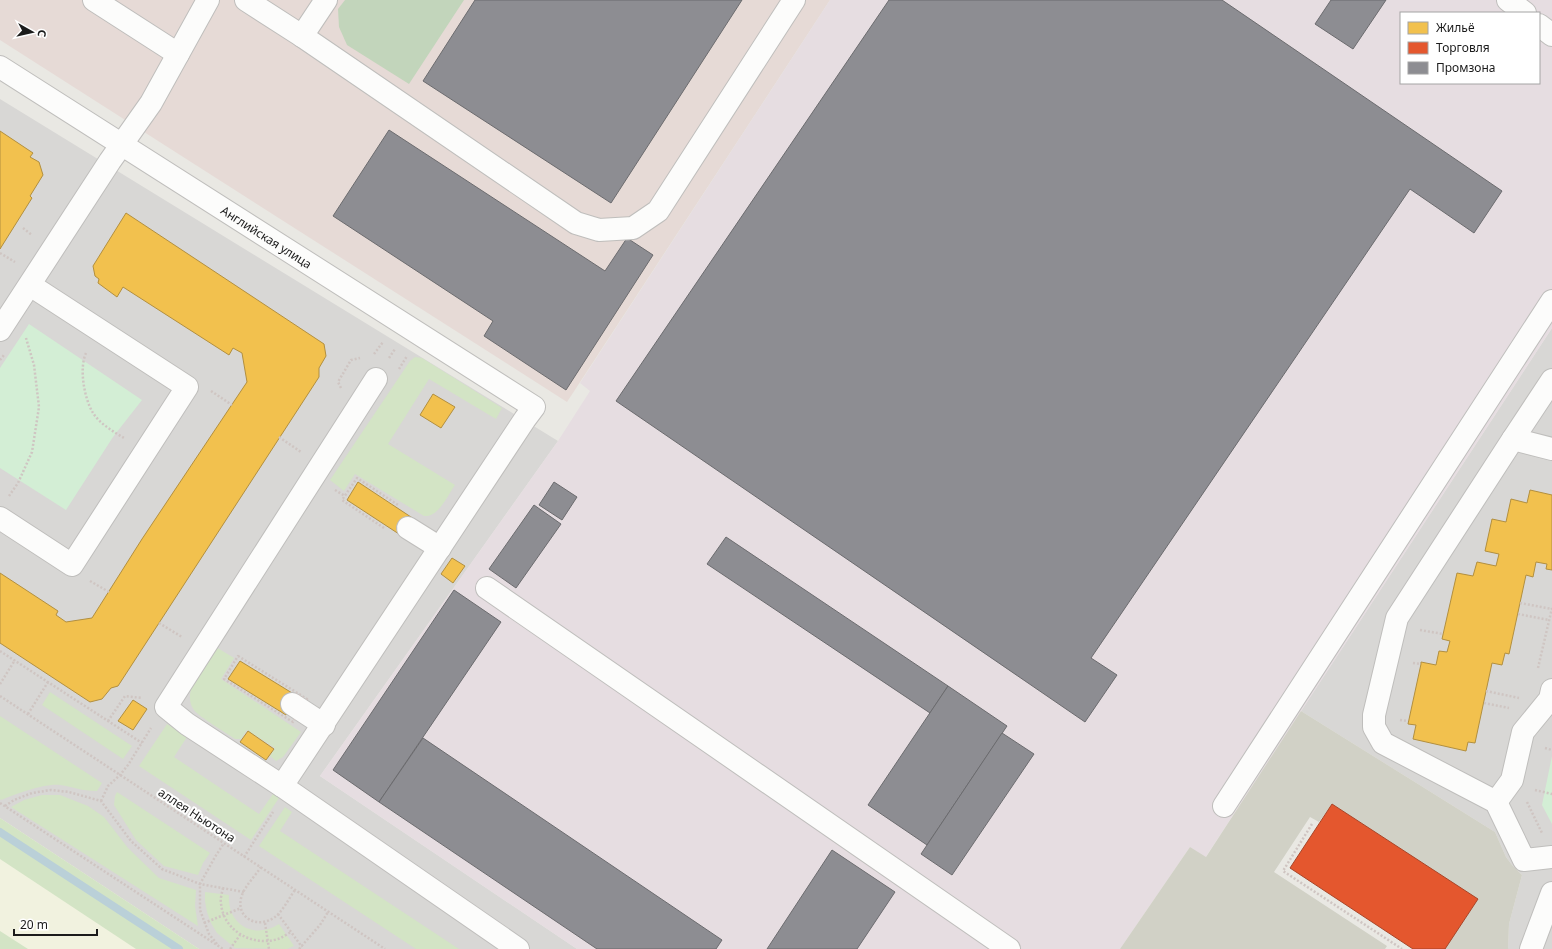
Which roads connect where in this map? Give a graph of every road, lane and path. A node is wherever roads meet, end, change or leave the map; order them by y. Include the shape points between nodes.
1 (94, 0) edge
2 (208, 0) edge
3 (246, 0) edge
4 (326, 0) edge
5 (794, 0) edge
6 (1508, 0) edge
7 (1523, 12) edge
8 (1540, 25) edge
9 (1552, 35) edge
10 (302, 36) junction
11 (178, 54) junction
12 (0, 67) edge
13 (121, 145) junction
14 (30, 285) junction
15 (1552, 301) edge
16 (5, 323) edge
17 (100, 330) junction
18 (376, 379) dead end
19 (1552, 380) edge
20 (207, 389) dead end
21 (232, 405) dead end
22 (280, 437) dead end
23 (1513, 439) junction
24 (1552, 449) edge
25 (146, 451) junction
26 (302, 452) dead end
27 (4, 508) edge
28 (408, 528) dead end
29 (440, 548) junction
30 (84, 577) dead end
31 (487, 588) dead end
32 (108, 592) dead end
33 (1520, 603) dead end
34 (1552, 609) edge
35 (1518, 614) dead end
36 (1549, 620) junction
37 (159, 623) dead end
38 (1412, 629) dead end
39 (1443, 634) dead end
40 (188, 641) dead end
41 (0, 651) edge
42 (14, 660) junction
43 (1538, 671) dead end
44 (48, 682) junction
45 (0, 684) edge
46 (1552, 690) edge
47 (1486, 691) dead end
48 (0, 696) edge
49 (144, 698) dead end
50 (1520, 698) dead end
51 (1484, 703) dead end
52 (296, 707) junction
53 (1513, 709) dead end
54 (28, 714) junction
55 (108, 721) junction
56 (154, 724) dead end
57 (324, 725) junction
58 (142, 743) junction
59 (120, 775) junction
60 (285, 788) junction
61 (1530, 789) dead end
62 (1552, 794) edge
63 (101, 801) junction
64 (1496, 802) junction
65 (0, 803) edge
66 (5, 806) junction
67 (1224, 806) dead end
68 (1312, 824) dead end
69 (224, 843) junction
70 (244, 856) junction
71 (1552, 857) edge
72 (261, 867) junction
73 (200, 884) junction
74 (223, 888) junction
75 (295, 890) junction
76 (244, 892) junction
77 (1552, 893) edge
78 (241, 908) junction
79 (328, 912) junction
80 (278, 914) junction
81 (224, 916) junction
82 (204, 923) junction
83 (265, 923) junction
84 (291, 932) junction
85 (240, 935) junction
86 (267, 942) junction
87 (218, 946) junction
88 (300, 948) edge
89 (223, 949) edge
90 (230, 949) edge
91 (268, 949) edge
92 (385, 949) edge
93 (518, 949) edge
94 (1009, 949) edge
95 (1402, 949) edge
96 (1531, 949) edge

1 - 11 street
2 - 11 street
3 - 10 street
4 - 10 street
5 - 10 street via 658,211 632,228 599,230 576,223
6 - 7 street
8 - 9 street
11 - 13 street via 151,103
12 - 13 street, Английская улица
13 - 14 street
13 - 29 street, Английская улица via 534,407
14 - 16 street
14 - 17 street
15 - 67 street
16 - 27 path via 22,327 34,365 39,407 32,452
17 - 25 path via 85,354 83,378 86,397 94,413 110,429
17 - 25 street via 187,387
18 - 60 street via 166,707
19 - 23 street
20 - 21 path
22 - 26 path
23 - 24 street
23 - 64 street via 1397,618 1374,715 1374,726 1383,743
25 - 27 street via 72,565
28 - 29 street
29 - 57 street
30 - 32 path
31 - 94 street
33 - 34 path
34 - 36 path
35 - 36 path
36 - 43 path
37 - 40 path
38 - 39 path
41 - 42 path
42 - 44 path
42 - 45 path
44 - 54 path
44 - 55 path
46 - 64 street via 1550,699 1523,732 1512,780
47 - 50 path
48 - 54 path, аллея Ньютона
49 - 55 path via 125,696
51 - 53 path
52 - 52 path via 293,722 224,679 238,656 307,699
52 - 57 street
54 - 59 path, аллея Ньютона
55 - 58 path
56 - 58 path
57 - 60 street
58 - 59 path
59 - 63 path via 108,786
59 - 69 path, аллея Ньютона
60 - 70 path
60 - 93 street
61 - 62 path
63 - 66 path via 51,790 32,793
63 - 73 path via 131,841 162,870
64 - 71 street via 1524,860
65 - 66 path
66 - 87 path
68 - 95 path via 1283,871
69 - 70 path, аллея Ньютона
69 - 73 path
70 - 72 path, аллея Ньютона
72 - 75 path, аллея Ньютона
72 - 76 path
73 - 74 path
73 - 82 path via 200,910
74 - 76 path
74 - 81 path via 221,903
75 - 79 path, аллея Ньютона
75 - 80 path
76 - 78 path
77 - 96 street
78 - 81 path
78 - 83 path via 245,917 254,922
79 - 88 path
79 - 92 path, аллея Ньютона
80 - 83 path
80 - 84 path
81 - 82 path
81 - 85 path
82 - 87 path
83 - 86 path
84 - 86 path
84 - 88 path
85 - 86 path
85 - 90 path
86 - 91 path
87 - 89 path

